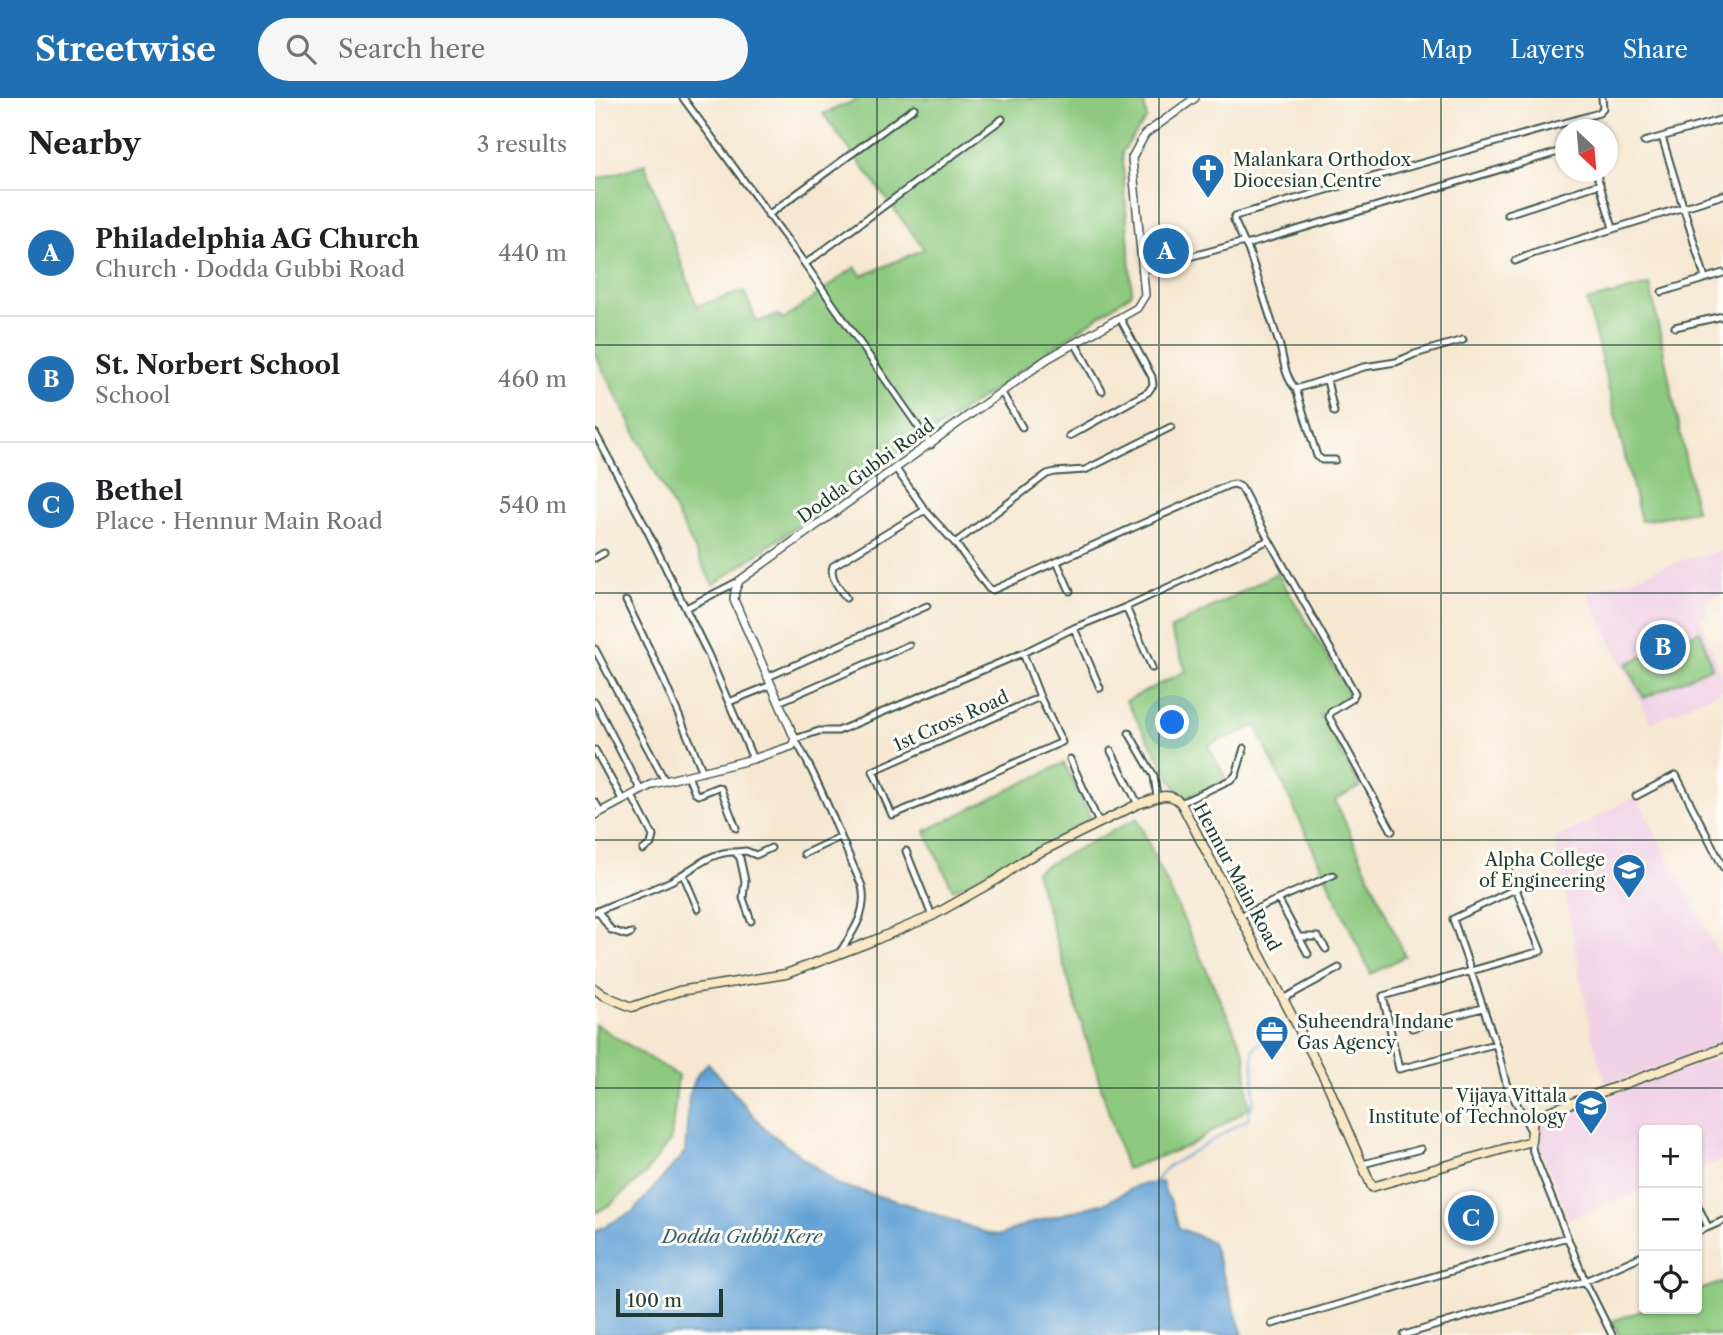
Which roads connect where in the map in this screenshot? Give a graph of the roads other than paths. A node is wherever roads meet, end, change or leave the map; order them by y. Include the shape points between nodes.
1 (683, 98) edge
2 (1195, 98) edge
3 (1602, 98) edge
4 (914, 108) dead end
5 (1002, 119) dead end
6 (1723, 119) edge
7 (1662, 137) junction
8 (1644, 142) dead end
9 (1555, 153) edge
10 (1600, 184) joint
11 (1723, 195) edge
12 (1683, 207) junction
13 (1507, 214) dead end
14 (768, 215) junction
15 (1613, 228) junction
16 (1245, 243) junction
17 (1515, 261) dead end
18 (804, 264) junction
19 (1142, 270) junction
20 (1723, 273) edge
21 (1705, 278) junction
22 (1661, 292) dead end
23 (1723, 316) edge
24 (1120, 318) junction
25 (1675, 327) dead end
26 (1463, 340) dead end
27 (1075, 343) junction
28 (1327, 380) junction
29 (1296, 389) junction
30 (1102, 391) dead end
31 (1002, 393) junction
32 (1334, 412) dead end
33 (1022, 427) dead end
34 (1171, 427) dead end
35 (595, 433) edge
36 (1069, 436) dead end
37 (930, 444) junction
38 (1335, 460) dead end
39 (896, 469) junction
40 (925, 510) junction
41 (1269, 540) junction
42 (955, 543) junction
43 (604, 553) dead end
44 (595, 558) edge
45 (1057, 562) junction
46 (739, 581) junction
47 (1070, 592) dead end
48 (846, 598) dead end
49 (626, 601) dead end
50 (927, 606) dead end
51 (1126, 607) junction
52 (686, 608) junction
53 (1074, 628) junction
54 (909, 645) dead end
55 (595, 649) edge
56 (1023, 653) junction
57 (1152, 667) dead end
58 (769, 681) junction
59 (1100, 688) dead end
60 (1040, 697) junction
61 (595, 702) edge
62 (729, 702) junction
63 (779, 702) junction
64 (1129, 733) dead end
65 (795, 739) junction
66 (1244, 748) dead end
67 (595, 750) edge
68 (1111, 751) dead end
69 (1070, 759) dead end
70 (753, 760) junction
71 (703, 772) junction
72 (688, 776) junction
73 (665, 781) junction
74 (641, 791) junction
75 (632, 796) junction
76 (1636, 796) dead end
77 (1157, 797) junction
78 (623, 800) junction
79 (595, 802) edge
80 (1181, 803) junction
81 (1138, 804) junction
82 (598, 814) edge
83 (1100, 823) junction
84 (736, 828) dead end
85 (1392, 831) dead end
86 (840, 837) junction
87 (771, 848) dead end
88 (643, 850) dead end
89 (906, 850) dead end
90 (736, 852) junction
91 (804, 854) dead end
92 (1503, 857) dead end
93 (1723, 867) edge
94 (683, 874) junction
95 (1333, 875) dead end
96 (1536, 880) dead end
97 (1517, 889) junction
98 (1278, 900) junction
99 (698, 909) dead end
100 (596, 911) edge
101 (932, 916) junction
102 (1240, 916) junction
103 (751, 921) dead end
104 (631, 933) dead end
105 (1298, 937) junction
106 (1326, 949) dead end
107 (1308, 954) dead end
108 (838, 955) junction
109 (1339, 968) dead end
110 (1470, 972) junction
111 (595, 989) edge
112 (1283, 999) junction
113 (1482, 1008) junction
114 (1412, 1028) dead end
115 (1495, 1045) junction
116 (1723, 1048) edge
117 (1532, 1136) junction
118 (1420, 1149) dead end
119 (1363, 1164) junction
120 (1702, 1215) edge
121 (1723, 1221) edge
122 (1708, 1227) junction
123 (1702, 1230) edge
124 (1567, 1237) junction
125 (1639, 1257) edge
126 (1585, 1281) junction
127 (1272, 1324) dead end
128 (1415, 1334) edge
129 (1404, 1335) edge
130 (1612, 1335) edge

1 - 14 street
2 - 19 street, Dodda Gubbi Road via 1145,134 1132,158
3 - 16 street via 1599,113 1235,216
4 - 14 street
5 - 18 street
6 - 7 street
7 - 8 street
7 - 12 street
9 - 16 street
10 - 13 street
10 - 15 street
11 - 12 street
12 - 15 street
12 - 21 street
14 - 18 street
15 - 17 street
16 - 19 street
16 - 29 street via 1284,366
18 - 37 street
19 - 24 street, Dodda Gubbi Road via 1145,295 1137,308
20 - 21 street
21 - 22 street
23 - 25 street
24 - 27 street, Dodda Gubbi Road
24 - 36 street via 1153,385
26 - 28 street
27 - 30 street
27 - 31 street, Dodda Gubbi Road
28 - 29 street
28 - 32 street
29 - 38 street via 1319,460
31 - 33 street
31 - 37 street, Dodda Gubbi Road
34 - 42 street via 1084,470 1047,474
35 - 52 street
37 - 39 street, Dodda Gubbi Road
39 - 40 street
39 - 46 street, Dodda Gubbi Road
40 - 42 street
40 - 48 street via 833,566 832,576
41 - 45 street via 1241,487 1235,484
41 - 51 street
41 - 85 street via 1355,693 1329,718
42 - 45 street via 993,590
43 - 44 street
45 - 47 street
46 - 52 street
46 - 58 street via 734,600
49 - 71 street
50 - 58 street
51 - 53 street
51 - 57 street
52 - 62 street
53 - 56 street
53 - 59 street
54 - 63 street
55 - 73 street
56 - 60 street
56 - 65 street via 838,731
58 - 62 street
58 - 63 street
60 - 60 street, 1st Cross Road via 873,771 892,815 1062,742
61 - 74 street
62 - 70 street
63 - 65 street
64 - 77 street via 1154,776
65 - 70 street via 785,750
65 - 86 street
66 - 80 street via 1232,779
67 - 78 street
68 - 81 street
69 - 83 street
70 - 71 street
71 - 72 street
72 - 73 street
72 - 84 street via 698,795 721,789
73 - 74 street
74 - 75 street
75 - 78 street
75 - 88 street via 653,836 652,844
76 - 93 street via 1676,775
77 - 80 main road, Hennur Main Road via 1174,796
77 - 81 main road
78 - 82 street
79 - 82 street
80 - 102 main road, Hennur Main Road
81 - 83 main road
83 - 101 main road via 1026,859
86 - 91 street
86 - 108 street via 862,886 864,906
87 - 90 street via 756,855
89 - 101 street
90 - 94 street via 708,858
90 - 103 street
92 - 97 street
94 - 99 street
94 - 100 street
95 - 98 street
96 - 97 street
97 - 110 street via 1453,919
97 - 110 street via 1541,951
98 - 102 street
98 - 105 street
100 - 104 street via 611,930
101 - 108 main road
102 - 112 main road, Hennur Main Road
105 - 106 street via 1318,937
105 - 107 street
108 - 111 main road via 786,974 679,991 632,1007
109 - 112 street
110 - 113 street
110 - 115 street via 1383,996 1399,1069
112 - 119 main road, Hennur Main Road
113 - 114 street
113 - 115 street
115 - 117 street via 1506,1083
116 - 117 main road, Hennur Main Road via 1533,1118
117 - 119 main road, Hennur Main Road via 1372,1187
117 - 124 street
118 - 119 street
120 - 122 street
121 - 122 street
122 - 123 street
124 - 126 street
124 - 127 street
125 - 126 street
126 - 128 street
126 - 130 street
128 - 129 street

